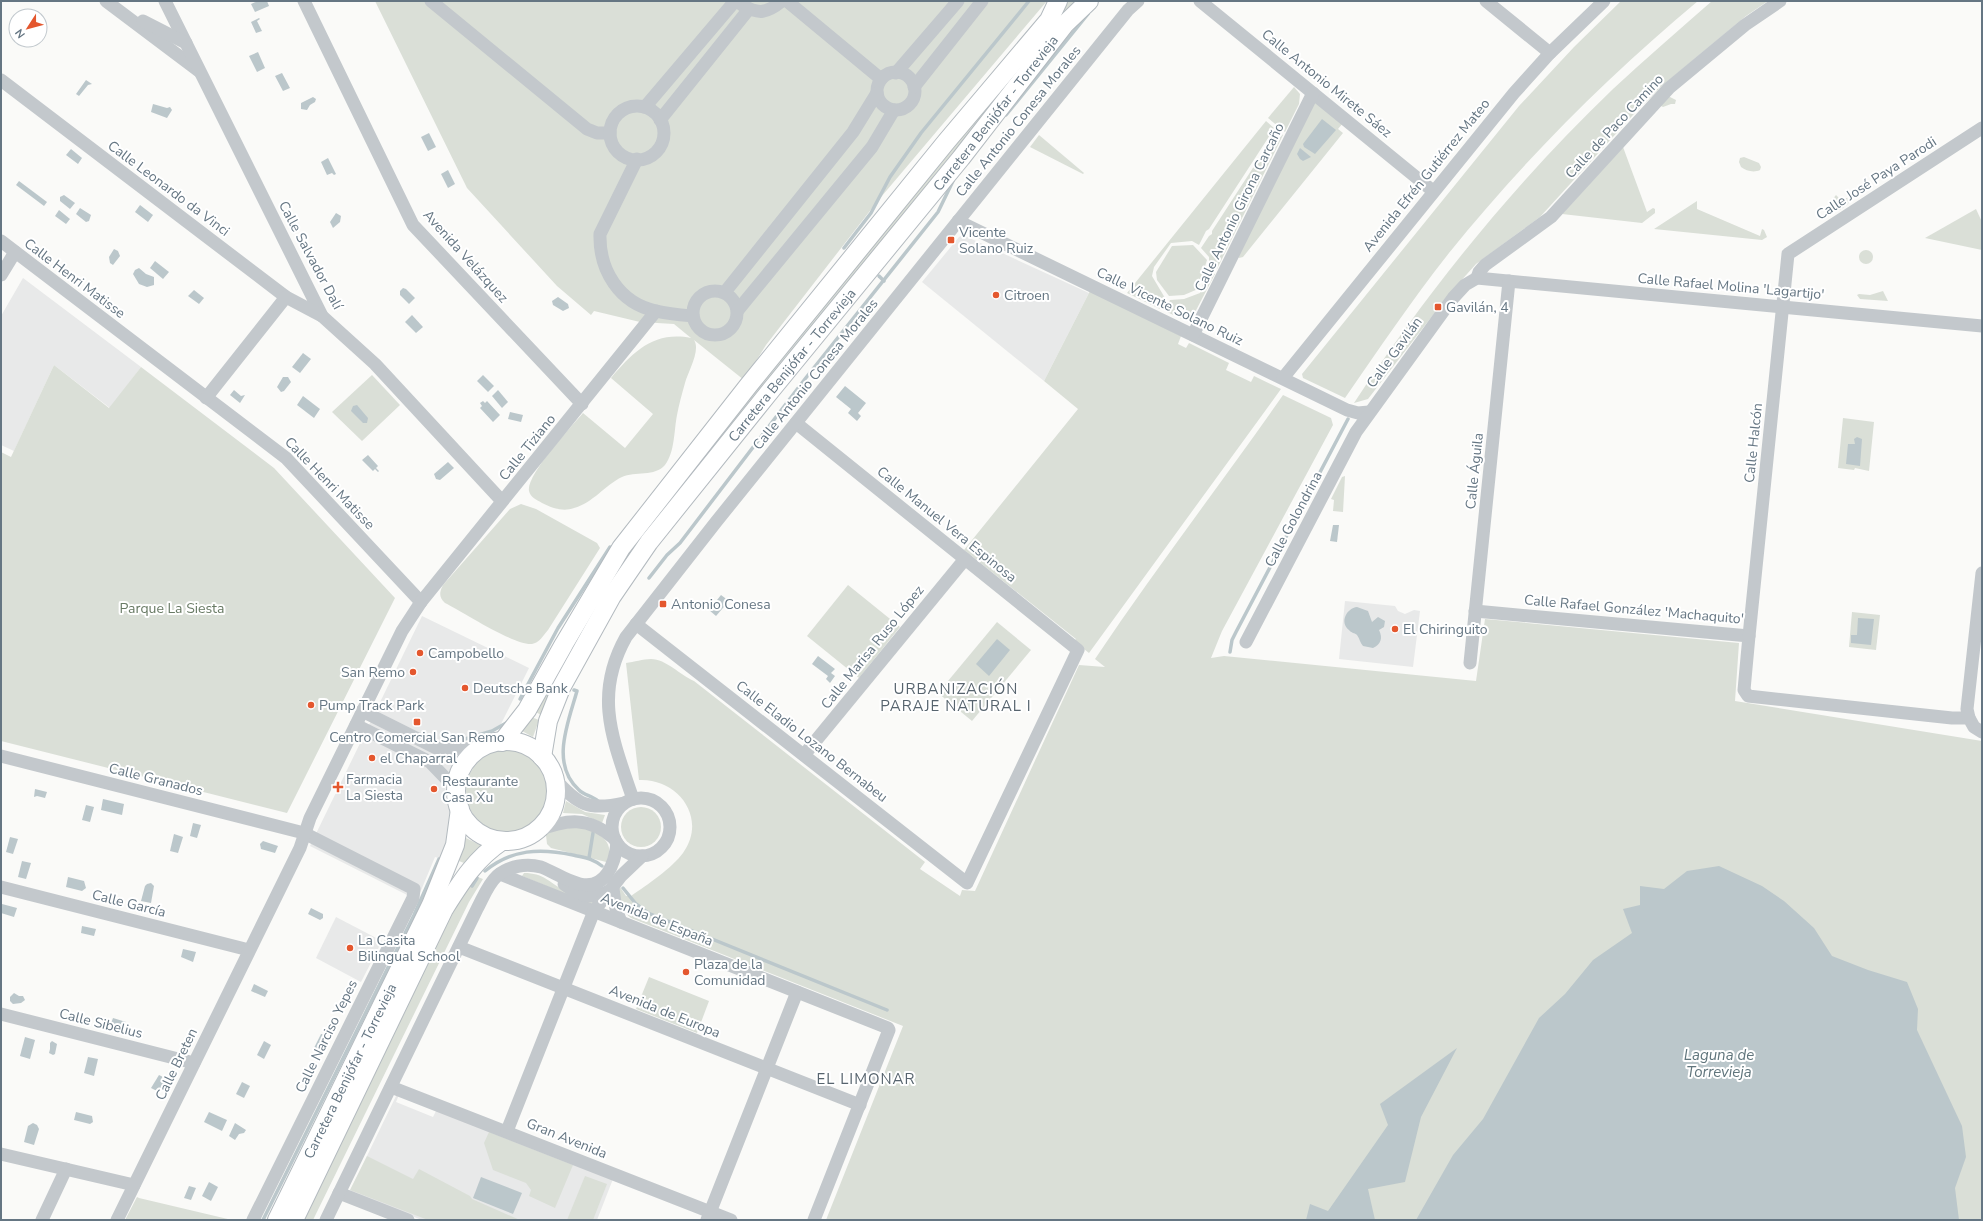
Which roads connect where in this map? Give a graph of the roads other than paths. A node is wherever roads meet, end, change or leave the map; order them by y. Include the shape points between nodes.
1 (165, 1) edge
2 (304, 1) edge
3 (431, 1) edge
4 (735, 1) edge
5 (738, 1) edge
6 (782, 1) edge
7 (788, 1) edge
8 (958, 1) edge
9 (982, 1) edge
10 (1058, 1) edge
11 (1089, 1) edge
12 (1138, 1) edge
13 (1200, 1) edge
14 (1486, 1) edge
15 (1604, 1) edge
16 (1780, 1) edge
17 (110, 4) edge
18 (749, 9) junction
19 (160, 42) junction
20 (186, 43) junction
21 (1550, 53) junction
22 (201, 73) junction
23 (896, 73) junction
24 (882, 79) junction
25 (1, 80) edge
26 (914, 87) junction
27 (877, 93) junction
28 (1313, 93) junction
29 (645, 107) junction
30 (894, 110) junction
31 (660, 120) junction
32 (1982, 128) edge
33 (610, 133) junction
34 (638, 159) junction
35 (1433, 191) junction
36 (958, 221) junction
37 (1, 241) edge
38 (15, 252) junction
39 (1788, 254) joint
40 (1, 275) edge
41 (1477, 278) junction
42 (1509, 281) junction
43 (725, 292) junction
44 (286, 297) junction
45 (1783, 307) junction
46 (738, 310) junction
47 (656, 311) junction
48 (322, 316) junction
49 (693, 316) junction
50 (1982, 326) edge
51 (1193, 335) junction
52 (1283, 378) junction
53 (206, 398) junction
54 (582, 404) junction
55 (1369, 412) junction
56 (796, 423) junction
57 (502, 500) junction
58 (965, 559) junction
59 (1982, 573) edge
60 (421, 602) junction
61 (1475, 611) junction
62 (636, 624) junction
63 (1750, 636) junction
64 (1246, 642) dead end
65 (1470, 664) dead end
66 (362, 712) junction
67 (1969, 718) junction
68 (356, 725) junction
69 (1982, 732) edge
70 (502, 742) junction
71 (480, 749) junction
72 (804, 755) junction
73 (1, 756) edge
74 (542, 757) junction
75 (554, 778) junction
76 (456, 789) junction
77 (629, 801) junction
78 (460, 809) junction
79 (536, 831) junction
80 (304, 833) junction
81 (502, 841) junction
82 (616, 841) junction
83 (642, 856) junction
84 (550, 871) junction
85 (500, 874) junction
86 (968, 883) joint
87 (1, 887) edge
88 (613, 889) junction
89 (594, 911) junction
90 (621, 922) junction
91 (459, 947) junction
92 (249, 950) junction
93 (564, 988) junction
94 (797, 992) junction
95 (1, 1014) edge
96 (194, 1063) junction
97 (767, 1068) junction
98 (391, 1087) junction
99 (860, 1105) junction
100 (507, 1131) junction
101 (2, 1155) edge
102 (66, 1170) junction
103 (134, 1185) junction
104 (339, 1193) junction
105 (709, 1216) edge
106 (42, 1220) edge
107 (117, 1220) edge
108 (252, 1220) edge
109 (277, 1220) edge
110 (294, 1220) edge
111 (326, 1220) edge
112 (408, 1220) edge
113 (731, 1220) edge
114 (814, 1220) edge

1 - 20 street, Calle Salvador Dalí
2 - 54 street, Avenida Velázquez via 413,225
3 - 33 street via 588,129 597,133
4 - 29 street
5 - 18 street
6 - 18 street via 763,12
7 - 24 street
8 - 23 street
9 - 26 street
10 - 70 main road, Carretera Benijófar - Torrevieja via 1049,20 946,142 753,380 621,548 527,710
11 - 74 main road, Carretera Benijófar - Torrevieja via 1065,24 961,158 649,542 612,596 561,688 548,721
12 - 36 street, Calle Antonio Conesa Morales via 1128,10
13 - 28 street, Calle Antonio Mirete Sáez
14 - 21 street
15 - 21 street, Avenida Efrén Gutiérrez Mateo
16 - 41 street, Calle de Paco Camino via 1745,25 1664,93 1551,217 1485,265
17 - 19 street
17 - 20 street
18 - 31 street
19 - 20 street
19 - 22 street
20 - 22 street, Calle Salvador Dalí
21 - 35 street, Avenida Efrén Gutiérrez Mateo
22 - 48 street, Calle Salvador Dalí
23 - 24 street
23 - 26 street via 902,73 912,79
24 - 27 street
25 - 44 street, Calle Leonardo da Vinci
26 - 30 street via 913,101 905,109
27 - 30 street via 886,108
27 - 43 street via 853,132
28 - 35 street, Calle Antonio Mirete Sáez
28 - 51 street, Calle Antonio Girona Carcaño
29 - 31 street via 655,111
29 - 33 street via 640,105 625,108 614,118
30 - 46 street via 872,147
31 - 34 street via 663,124 664,140 656,153 642,160
32 - 39 street, Calle José Paya Parodi
33 - 34 street via 614,148 626,158
34 - 47 street via 600,234 600,249 608,274 620,291 637,304
35 - 52 street, Avenida Efrén Gutiérrez Mateo
36 - 51 street, Calle Vicente Solano Ruiz
36 - 56 street, Calle Antonio Conesa Morales
37 - 38 street, Calle Henri Matisse
38 - 40 street
38 - 53 street, Calle Henri Matisse
39 - 45 street, Calle Halcón
41 - 42 street, Calle Rafael Molina 'Lagartijo'
41 - 55 street, Calle Gavilán via 1465,285 1453,298
42 - 45 street, Calle Rafael Molina 'Lagartijo'
42 - 61 street, Calle Águila
43 - 46 street via 734,300
43 - 49 street via 713,291 702,295 695,304
44 - 48 street, Calle Leonardo da Vinci
44 - 53 street
45 - 50 street, Calle Rafael Molina 'Lagartijo'
45 - 63 street, Calle Halcón
46 - 49 street via 735,324 725,333 712,335 699,329
47 - 49 street
47 - 54 street, Calle Tiziano
48 - 57 street, Calle Salvador Dalí via 375,364
51 - 52 street, Calle Vicente Solano Ruiz
52 - 55 street, Calle Vicente Solano Ruiz via 1347,410
53 - 60 street, Calle Henri Matisse via 286,458
54 - 57 street, Calle Tiziano via 507,498
55 - 64 street, Calle Golondrina via 1356,432
56 - 58 street, Calle Manuel Vera Espinosa
56 - 62 street, Calle Antonio Conesa Morales
57 - 60 street, Calle Tiziano
58 - 72 street, Calle Marisa Ruso López
58 - 86 street, Calle Manuel Vera Espinosa via 1078,650
59 - 67 street
60 - 66 street, Calle Tiziano via 402,631
61 - 63 street, Calle Rafael González 'Machaquito'
61 - 65 street, Calle Águila
62 - 72 street, Calle Eladio Lozano Bernabeu
62 - 77 street, Calle Antonio Conesa Morales via 613,663 608,688 613,735
63 - 67 street, Calle Rafael González 'Machaquito' via 1744,690 1748,696
66 - 68 street, Calle Breten
66 - 71 street via 436,748
67 - 69 street via 1974,727
68 - 76 street via 430,762
68 - 80 street, Calle Breten
70 - 71 main road
70 - 74 main road via 528,746
71 - 76 main road via 463,766
72 - 86 street, Calle Eladio Lozano Bernabeu
73 - 80 street, Calle Granados
74 - 75 main road
75 - 77 street via 570,796 588,806 607,807
75 - 79 main road via 556,792 553,807 547,820
76 - 78 main road
77 - 82 street via 619,808 613,819
77 - 83 street via 645,798 657,802 670,822 670,831 663,845 657,851
78 - 81 main road via 474,829 487,837
78 - 109 main road, Carretera Benijófar - Torrevieja via 455,845 431,904
79 - 81 main road via 520,839
79 - 82 street via 558,823 581,821 598,827
80 - 92 street, Calle Breten via 300,848
80 - 108 street, Calle Narciso Yepes via 414,888 413,898
81 - 110 main road, Carretera Benijófar - Torrevieja via 470,869 444,909
82 - 83 street via 628,852
82 - 84 street via 612,866 597,882 580,884
83 - 88 street
84 - 85 street via 526,865 510,868
84 - 88 street via 566,886 584,895 598,896
85 - 89 street, Avenida de España
85 - 91 street via 486,892
87 - 92 street, Calle García
88 - 89 street
88 - 90 street
89 - 90 street, Avenida de España
89 - 93 street
90 - 94 street, Avenida de España
91 - 93 street, Avenida de Europa
91 - 98 street
92 - 96 street, Calle Breten
93 - 97 street, Avenida de Europa
93 - 100 street
94 - 97 street
94 - 99 street, Avenida de España via 888,1028
95 - 96 street, Calle Sibelius
96 - 103 street, Calle Breten
97 - 99 street, Avenida de Europa
97 - 105 street
98 - 100 street, Gran Avenida
98 - 104 street
99 - 114 street
100 - 105 street, Gran Avenida
101 - 102 street
102 - 103 street
102 - 106 street
103 - 107 street, Calle Breten
104 - 111 street
104 - 112 street
105 - 113 street, Gran Avenida

